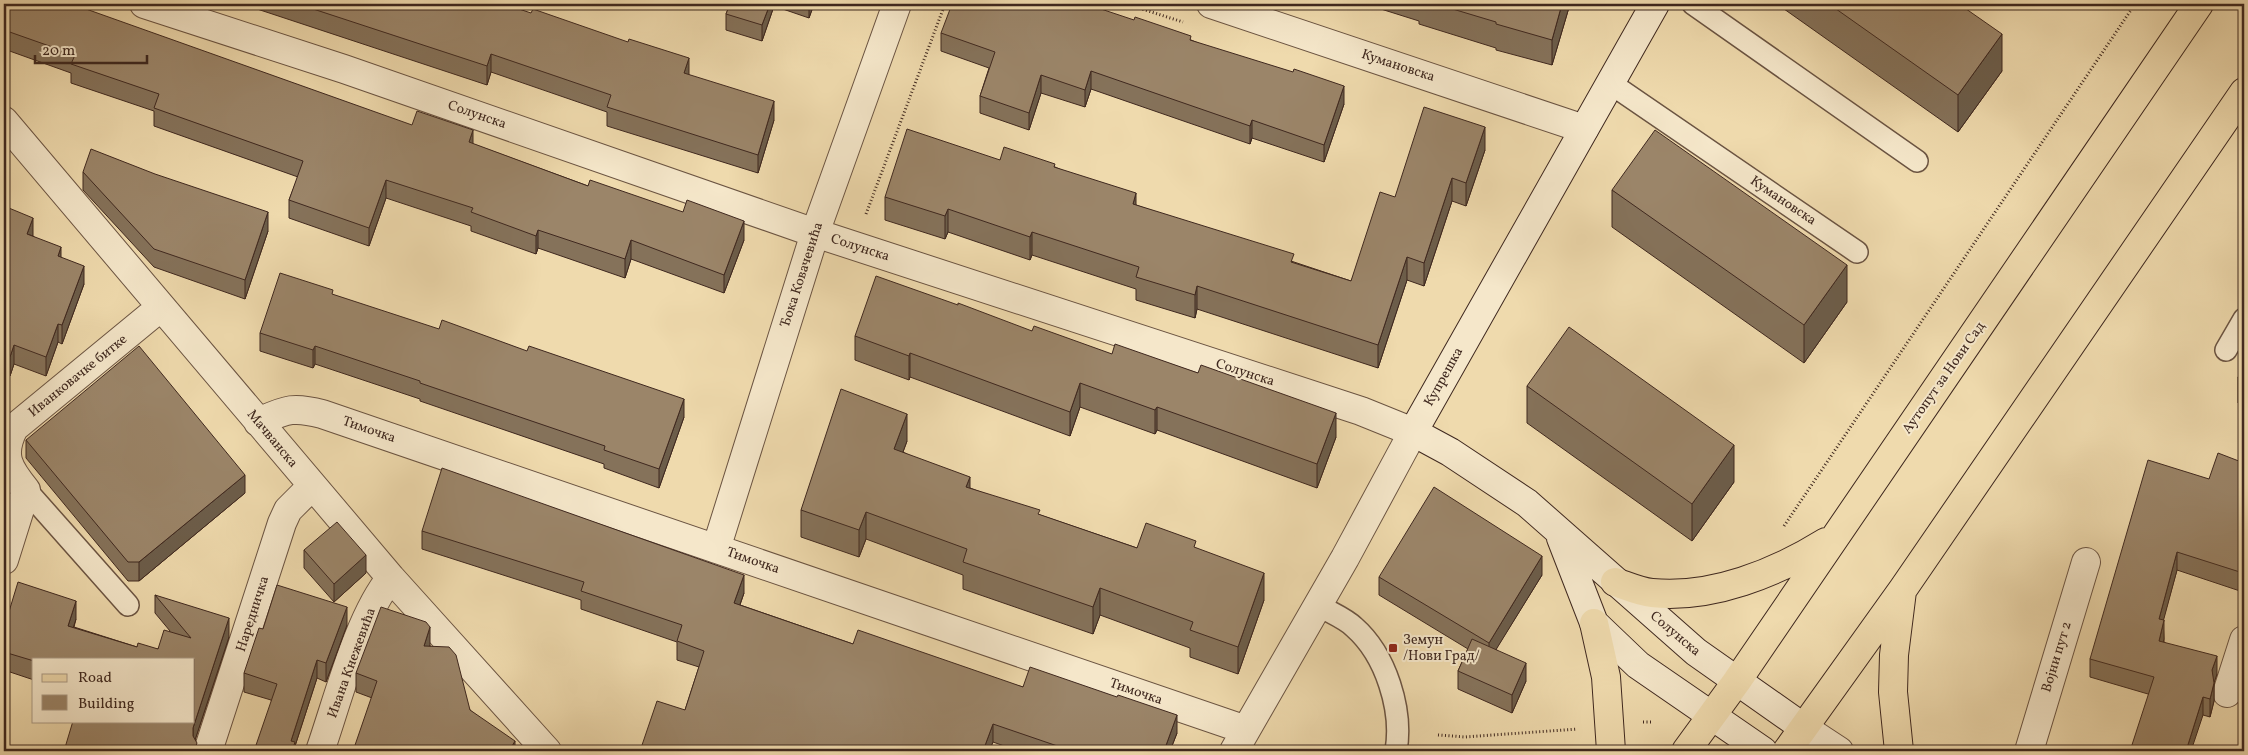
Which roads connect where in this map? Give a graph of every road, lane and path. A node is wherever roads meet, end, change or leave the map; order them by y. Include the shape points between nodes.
1 (144, 4) edge
2 (896, 4) edge
3 (945, 4) edge
4 (1126, 4) edge
5 (1211, 4) edge
6 (1655, 4) edge
7 (1693, 4) edge
8 (2135, 4) edge
9 (2199, 4) edge
10 (1192, 25) dead end
11 (1610, 83) junction
12 (2244, 92) edge
13 (4, 121) edge
14 (1584, 129) junction
15 (1917, 161) dead end
16 (866, 216) dead end
17 (815, 233) junction
18 (1857, 252) dead end
19 (161, 308) junction
20 (2244, 319) edge
21 (2226, 350) dead end
22 (258, 422) junction
23 (1413, 432) junction
24 (312, 486) junction
25 (26, 490) junction
26 (1556, 528) junction
27 (1783, 528) dead end
28 (1834, 538) junction
29 (716, 549) junction
30 (4, 560) edge
31 (2086, 562) dead end
32 (391, 578) junction
33 (1615, 582) junction
34 (1903, 589) junction
35 (128, 605) dead end
36 (1318, 605) junction
37 (1594, 623) junction
38 (2244, 640) edge
39 (1737, 681) junction
40 (2227, 694) dead end
41 (1712, 717) junction
42 (1586, 728) dead end
43 (1804, 728) junction
44 (1438, 735) dead end
45 (1240, 740) edge
46 (208, 751) edge
47 (320, 751) edge
48 (547, 751) edge
49 (1396, 751) edge
50 (1611, 751) edge
51 (1686, 751) edge
52 (1763, 751) edge
53 (1787, 751) edge
54 (1839, 751) edge
55 (1899, 751) edge
56 (2028, 751) edge

1 - 17 street, Солунска via 344,69
2 - 17 street, Ђока Ковачевића
3 - 16 path
4 - 10 path
5 - 14 street, Кумановска
6 - 11 street, Купрешка
7 - 15 lane
8 - 27 path
9 - 28 main road, Аутопут за Нови Сад
11 - 14 street, Купрешка
11 - 18 lane, Кумановска
12 - 34 main road
13 - 19 street, Мачванска
14 - 23 street, Купрешка
17 - 23 street, Солунска via 1361,411
17 - 29 street, Ђока Ковачевића
19 - 22 street, Мачванска
19 - 25 street, Иванковачке битке via 14,428 5,458
20 - 21 lane
22 - 24 street, Мачванска
22 - 29 street, Тимочка via 289,409 322,414
23 - 26 street, Солунска via 1527,502
23 - 36 street, Купрешка
24 - 32 street, Мачванска
24 - 46 street, Наредничка via 288,510 282,523
25 - 30 street
25 - 35 lane
26 - 33 street, Солунска
26 - 37 street, Солунска
28 - 33 main road via 1769,572 1710,589 1650,593
28 - 39 main road, Аутопут за Нови Сад
29 - 45 street, Тимочка
31 - 56 street, Војни пут 2
32 - 47 street, Ивана Кнежевића via 374,604
32 - 48 street, Мачванска
33 - 39 street, Солунска via 1696,652
34 - 43 main road
34 - 55 main road via 1894,655 1893,692
36 - 45 street, Купрешка
36 - 49 lane via 1353,626 1380,661 1395,713
37 - 41 street, Солунска via 1638,665
37 - 50 main road via 1606,677
38 - 40 street
39 - 41 main road, Аутопут за Нови Сад
39 - 43 street, Солунска
41 - 51 main road, Аутопут за Нови Сад
41 - 52 street, Солунска
42 - 44 path via 1465,737
43 - 53 main road
43 - 54 street, Солунска

